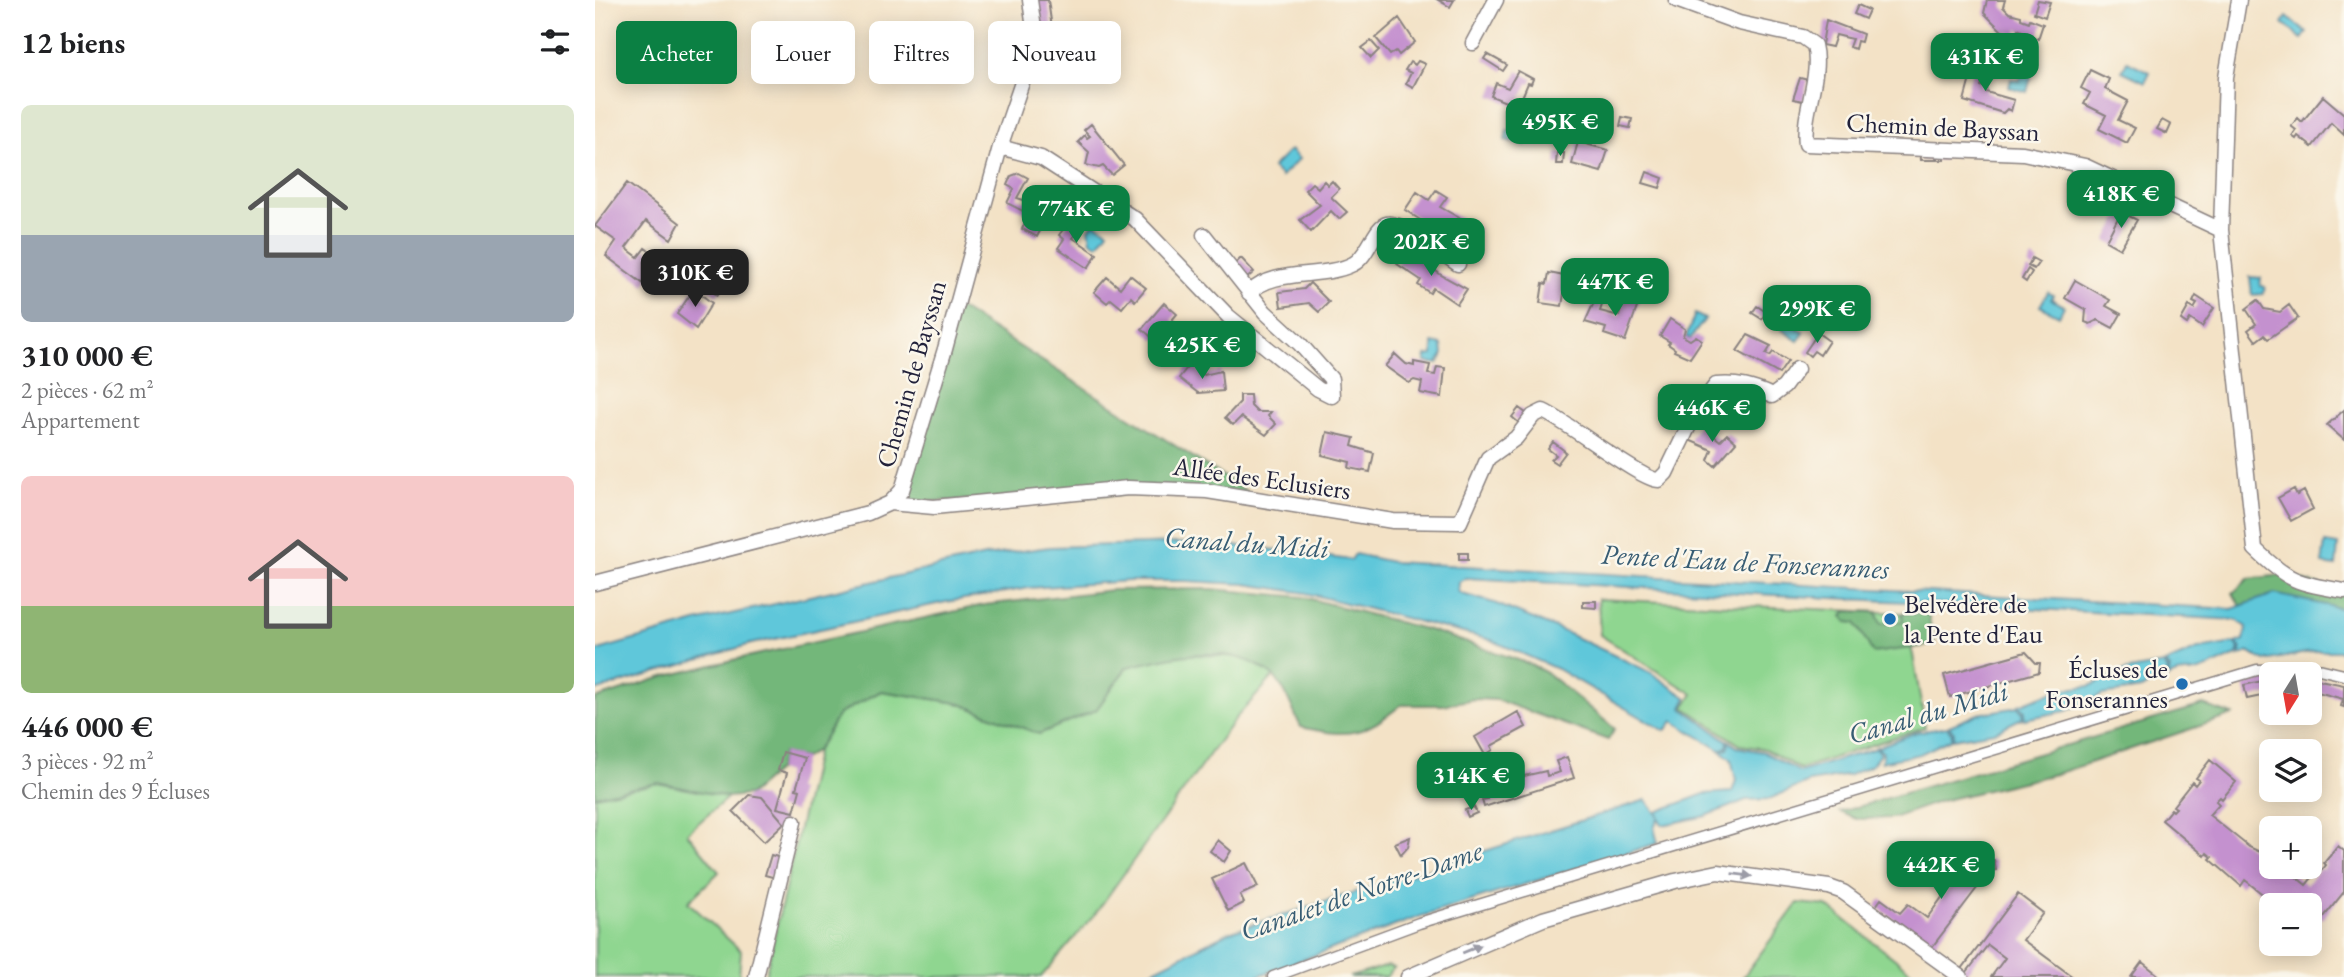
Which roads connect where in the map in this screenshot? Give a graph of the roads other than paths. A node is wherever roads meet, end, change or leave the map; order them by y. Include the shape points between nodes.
1 (1030, 0) edge
2 (1496, 0) edge
3 (1676, 0) edge
4 (2239, 0) edge
5 (1473, 43) dead end
6 (1000, 147) junction
7 (2221, 230) junction
8 (1205, 236) dead end
9 (1458, 264) dead end
10 (1249, 293) junction
11 (1797, 369) dead end
12 (890, 503) junction
13 (595, 583) edge
14 (2344, 591) edge
15 (2344, 675) edge
16 (793, 822) dead end
17 (756, 977) edge
18 (1273, 977) edge
19 (1408, 977) edge
20 (1961, 977) edge

1 - 6 street, Chemin de Bayssan via 1035,36
2 - 5 street
3 - 7 street, Chemin de Bayssan via 1739,23 1803,37 1814,45 1818,59 1804,125 1806,144 2024,153 2085,166
4 - 7 street via 2225,77
6 - 10 street via 1041,158 1135,219 1227,316 1332,396 1331,379
6 - 12 street, Chemin de Bayssan via 919,442 902,490
7 - 14 street via 2255,549 2296,582
8 - 10 street
9 - 10 street via 1389,223 1381,226 1364,256 1353,264 1273,280
11 - 12 street, Allée des Eclusiers via 1772,396 1733,383 1716,385 1696,411 1659,480 1640,475 1543,411 1488,458 1460,522 1393,521 1207,491 1128,488 934,507
12 - 13 street, Chemin de Bayssan via 868,513
15 - 18 street via 2319,669 2257,670 1419,923
16 - 17 street
19 -> 20 street via 1543,919 1718,872 1843,892

